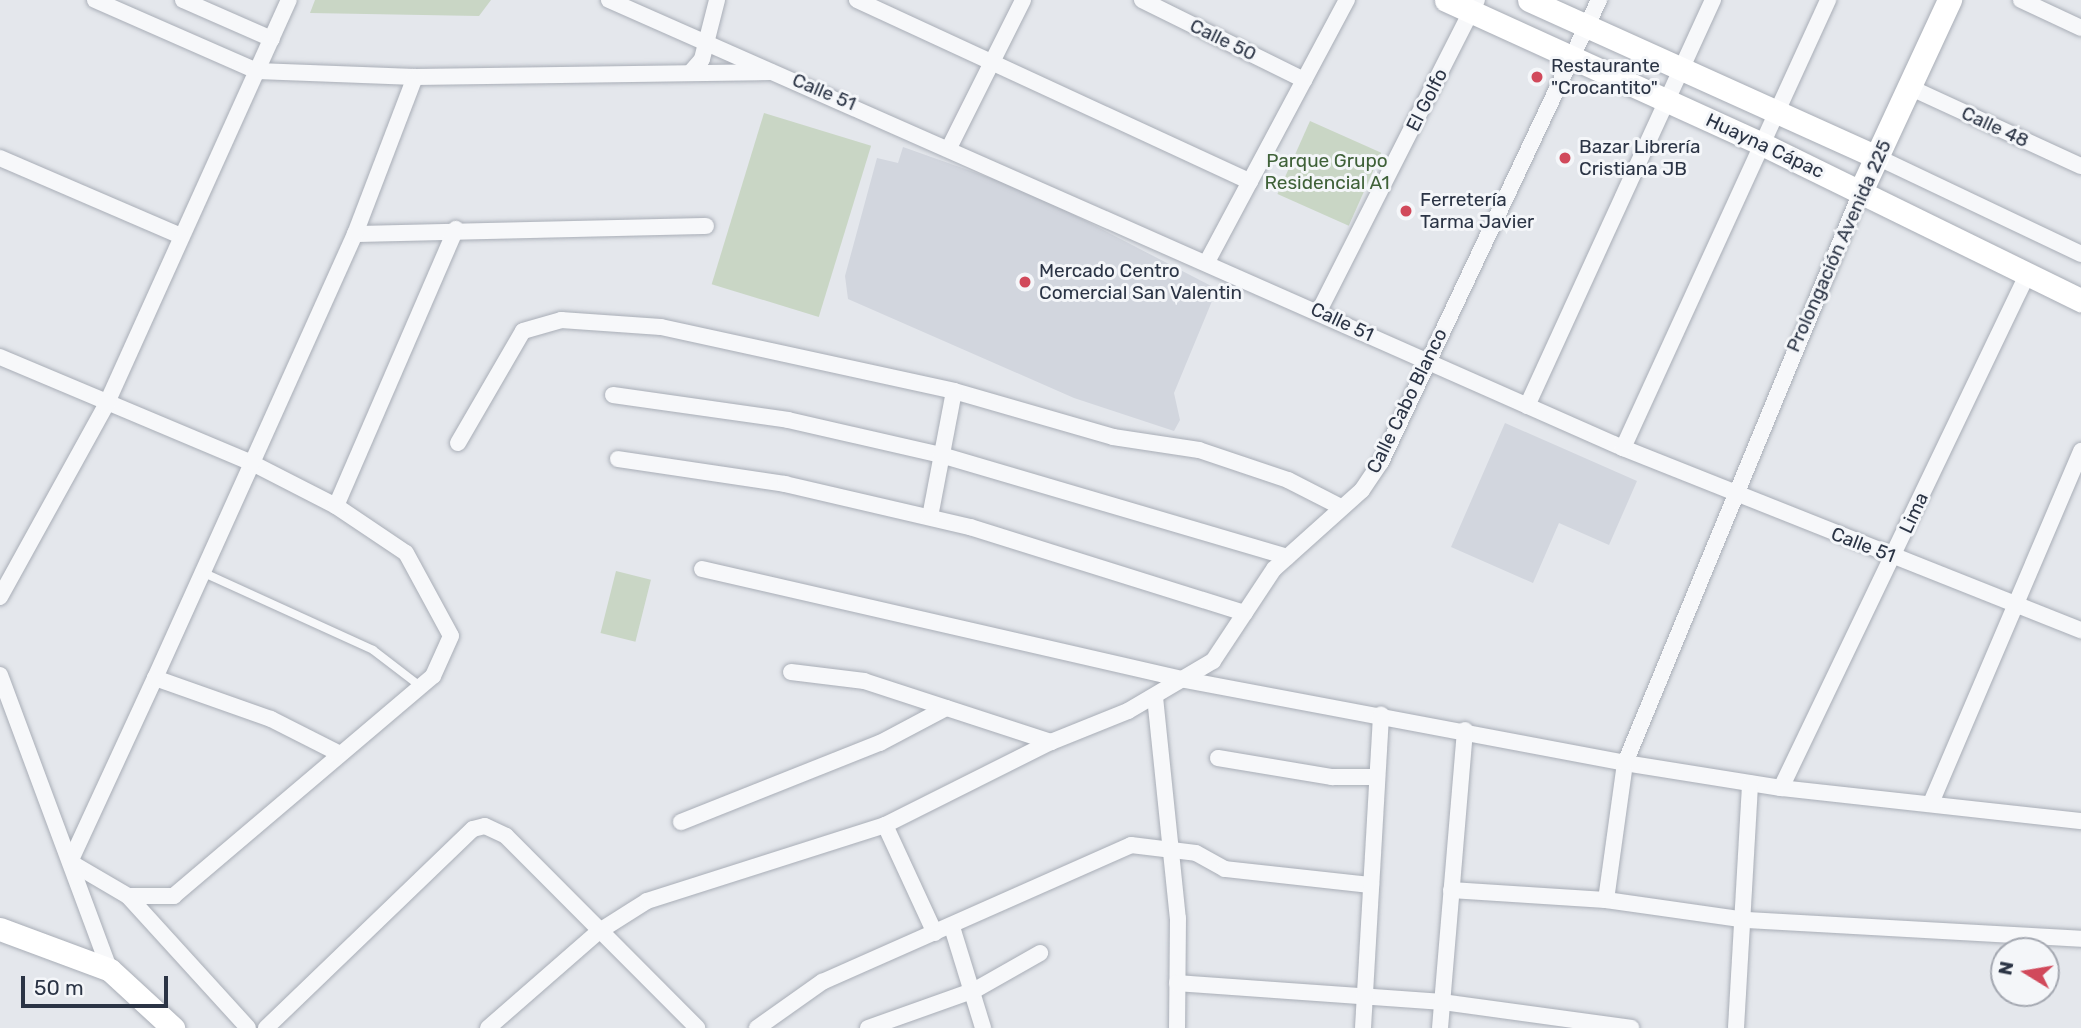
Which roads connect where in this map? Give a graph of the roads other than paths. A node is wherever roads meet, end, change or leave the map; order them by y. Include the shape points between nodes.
1 (95, 0) edge
2 (183, 0) edge
3 (289, 0) edge
4 (609, 0) edge
5 (718, 0) edge
6 (857, 0) edge
7 (1023, 0) edge
8 (1142, 0) edge
9 (1347, 0) edge
10 (1446, 0) edge
11 (1529, 0) edge
12 (1599, 0) edge
13 (1713, 0) edge
14 (1828, 0) edge
15 (1950, 0) edge
16 (2021, 0) edge
17 (1475, 6) edge
18 (1587, 27) junction
19 (2081, 28) edge
20 (272, 39) junction
21 (709, 42) junction
22 (1574, 57) junction
23 (992, 62) junction
24 (1683, 69) junction
25 (257, 71) junction
26 (777, 72) junction
27 (690, 73) junction
28 (415, 77) junction
29 (1304, 80) junction
30 (1909, 88) junction
31 (1669, 101) junction
32 (1778, 112) junction
33 (1764, 145) junction
34 (950, 146) junction
35 (1877, 157) junction
36 (0, 158) edge
37 (2081, 166) edge
38 (1250, 183) junction
39 (1861, 192) junction
40 (706, 226) dead end
41 (456, 229) junction
42 (355, 234) junction
43 (179, 235) junction
44 (2081, 254) edge
45 (1208, 260) junction
46 (2027, 275) junction
47 (2081, 300) edge
48 (1319, 311) junction
49 (0, 357) edge
50 (1427, 362) junction
51 (954, 391) junction
52 (613, 395) dead end
53 (106, 405) junction
54 (1527, 406) junction
55 (458, 443) dead end
56 (1623, 448) junction
57 (2081, 451) edge
58 (944, 456) junction
59 (618, 459) dead end
60 (252, 463) junction
61 (1731, 494) junction
62 (336, 506) junction
63 (1341, 507) junction
64 (930, 517) junction
65 (1287, 557) junction
66 (1893, 557) junction
67 (702, 569) dead end
68 (202, 572) junction
69 (0, 597) edge
70 (2012, 602) junction
71 (1245, 612) junction
72 (2081, 631) edge
73 (791, 672) dead end
74 (0, 675) edge
75 (155, 678) junction
76 (1186, 680) junction
77 (420, 686) junction
78 (1155, 697) junction
79 (946, 708) junction
80 (1381, 715) junction
81 (1465, 730) junction
82 (1051, 742) junction
83 (340, 754) junction
84 (1218, 758) dead end
85 (1625, 763) junction
86 (1377, 777) junction
87 (1749, 783) junction
88 (1781, 788) junction
89 (1931, 803) junction
90 (2081, 821) edge
91 (681, 822) dead end
92 (885, 825) junction
93 (1171, 850) junction
94 (70, 862) junction
95 (1371, 885) junction
96 (1451, 890) junction
97 (128, 896) junction
98 (1606, 900) junction
99 (1746, 920) junction
100 (952, 927) junction
101 (0, 929) edge
102 (598, 932) junction
103 (934, 933) junction
104 (2081, 939) edge
105 (1040, 953) dead end
106 (110, 970) junction
107 (1177, 983) junction
108 (975, 990) junction
109 (1365, 997) junction
110 (1442, 1002) junction
111 (173, 1028) edge
112 (248, 1028) edge
113 (266, 1028) edge
114 (488, 1028) edge
115 (697, 1028) edge
116 (757, 1028) edge
117 (868, 1028) edge
118 (983, 1028) edge
119 (1177, 1028) edge
120 (1363, 1028) edge
121 (1440, 1028) edge
122 (1631, 1028) edge
123 (1736, 1028) edge

1 - 25 street
2 - 20 street
3 - 20 street
4 - 21 street, Calle 51
5 - 21 street
6 - 23 street
7 - 23 street
8 - 29 street, Calle 50
9 - 29 street
10 - 17 main road, Huayna Cápac
11 - 18 main road, Huayna Cápac
12 - 18 street, Calle Cabo Blanco
13 - 24 street
14 - 32 street
15 - 30 main road, Prolongación Avenida 225
16 - 19 street
17 - 22 main road, Huayna Cápac
17 - 48 street, El Golfo
18 - 22 street, Calle Cabo Blanco
18 - 24 main road, Huayna Cápac
20 - 25 street
21 - 26 street, Calle 51
21 - 27 street
22 - 31 main road, Huayna Cápac
22 - 50 street, Calle Cabo Blanco
23 - 34 street
23 - 38 street
24 - 31 street
24 - 32 main road, Huayna Cápac
25 - 28 street
25 - 43 street
26 - 27 street
26 - 34 street, Calle 51
27 - 28 street
28 - 42 street
29 - 38 street
30 - 35 main road, Prolongación Avenida 225
30 - 37 street, Calle 48
31 - 33 main road, Huayna Cápac
31 - 54 street
32 - 33 street
32 - 35 main road, Huayna Cápac
33 - 39 main road, Huayna Cápac
33 - 56 street
34 - 45 street, Calle 51
35 - 39 main road, Prolongación Avenida 225
35 - 44 street, Huayna Cápac
36 - 43 street
38 - 45 street
39 - 46 main road, Huayna Cápac
39 - 61 street, Prolongación Avenida 225
40 - 41 street
41 - 42 street
41 - 62 street
42 - 60 street
43 - 53 street
45 - 48 street, Calle 51
46 - 47 main road, Huayna Cápac
46 - 66 street, Lima
48 - 50 street, Calle 51
49 - 53 street
50 - 54 street, Calle 51
50 - 63 street, Calle Cabo Blanco via 1381,462 1362,490
51 - 55 street via 661,327 561,320 523,331
51 - 58 street
51 - 63 street via 1113,437 1244,463
52 - 58 street via 788,421
53 - 60 street
53 - 69 street
54 - 56 street, Calle 51
56 - 61 street, Calle 51
57 - 70 street
58 - 64 street
58 - 65 street
59 - 64 street via 785,484
60 - 62 street
60 - 68 street
61 - 66 street, Calle 51
61 - 85 street, Prolongación Avenida 225
62 - 77 street via 406,554 452,636 445,656
63 - 65 street, Calle Cabo Blanco
64 - 71 street
65 - 71 street, Calle Cabo Blanco
66 - 70 street, Calle 51
66 - 88 street, Lima
67 - 76 street
68 - 75 street
68 - 77 lane via 373,650
70 - 72 street, Calle 51
70 - 89 street
71 - 76 street, Calle Cabo Blanco via 1213,661
73 - 79 street via 864,681
74 - 94 street
75 - 83 street via 271,719
75 - 94 street
76 - 78 street, Calle Cabo Blanco
76 - 80 street
77 - 83 street
78 - 82 street, Calle Cabo Blanco
78 - 93 street
79 - 82 street
79 - 91 street via 880,743
80 - 81 street
80 - 86 street
81 - 85 street
81 - 96 street
82 - 92 street, Calle Cabo Blanco
83 - 97 street via 174,896
84 - 86 street via 1332,777
85 - 87 street
85 - 98 street, Prolongación Avenida 225
86 - 95 street
87 - 88 street
87 - 99 street
88 - 89 street
89 - 90 street
92 - 102 street, Calle Cabo Blanco via 647,901
92 - 103 street
93 - 95 street via 1196,853 1225,869
93 - 100 street via 1130,845
93 - 107 street
94 - 97 street
94 - 106 street
95 - 109 street
96 - 98 street
96 - 110 street
97 - 112 street
98 - 99 street
99 - 104 street
99 - 123 street
100 - 103 street
100 - 108 street
101 - 106 main road
102 - 113 street via 506,835 478,826
102 - 114 street, Calle Cabo Blanco
102 - 115 street
103 - 116 street via 822,982
105 - 108 street
106 - 111 main road
107 - 109 street
107 - 119 street
108 - 117 street
108 - 118 street
109 - 110 street
109 - 120 street
110 - 121 street
110 - 122 street

